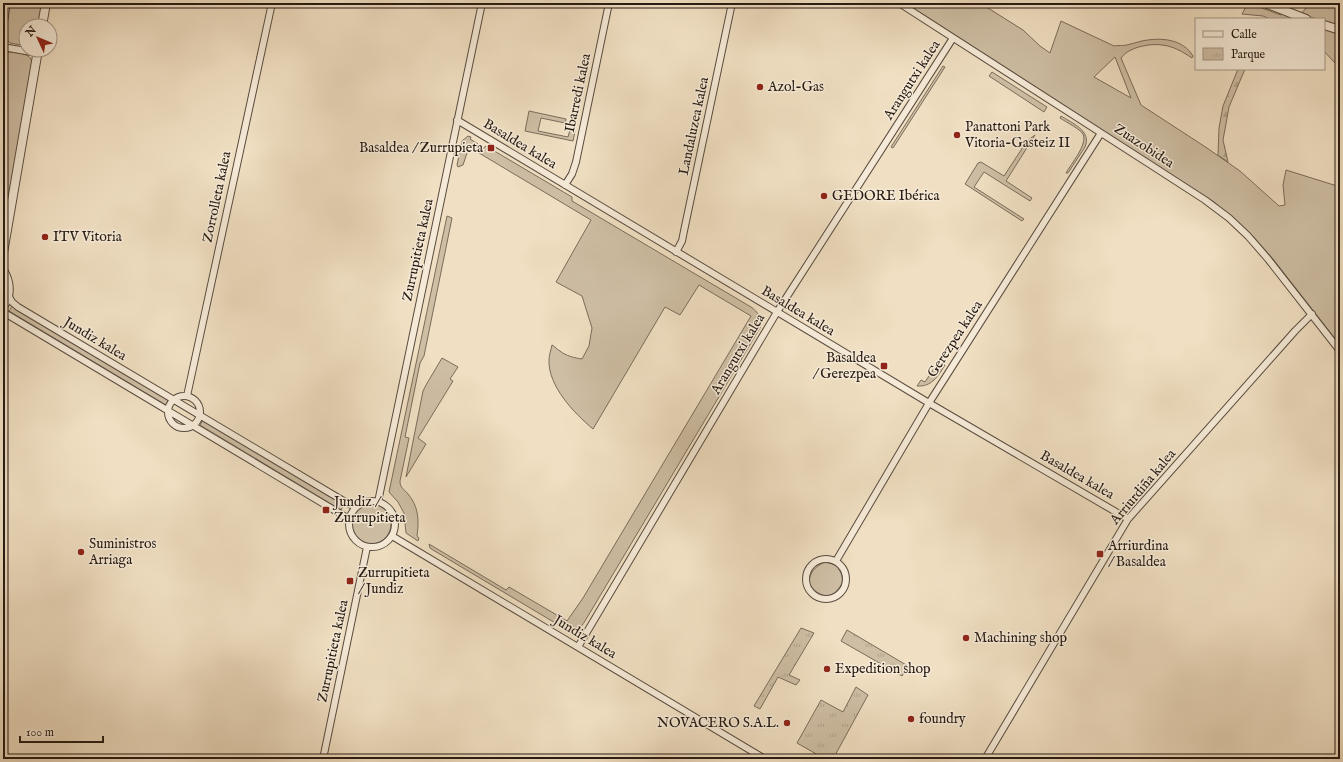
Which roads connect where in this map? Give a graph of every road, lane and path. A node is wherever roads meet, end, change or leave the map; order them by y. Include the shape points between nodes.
1 (6, 3) edge
2 (46, 3) edge
3 (272, 3) edge
4 (482, 3) edge
5 (609, 3) edge
6 (732, 3) edge
7 (899, 3) edge
8 (1265, 3) edge
9 (43, 18) edge
10 (1303, 18) edge
11 (3, 21) edge
12 (1325, 25) edge
13 (1340, 30) edge
14 (953, 38) junction
15 (3, 47) edge
16 (18, 49) edge
17 (37, 58) edge
18 (457, 120) junction
19 (1101, 133) junction
20 (565, 185) junction
21 (676, 252) junction
22 (3, 253) edge
23 (3, 270) edge
24 (8, 295) junction
25 (3, 307) edge
26 (3, 312) edge
27 (777, 312) junction
28 (1312, 314) junction
29 (1340, 351) edge
30 (186, 396) junction
31 (173, 400) junction
32 (929, 403) junction
33 (168, 409) junction
34 (200, 416) junction
35 (194, 425) junction
36 (378, 502) junction
37 (356, 507) junction
38 (349, 518) junction
39 (1128, 519) junction
40 (392, 536) junction
41 (367, 547) junction
42 (836, 561) junction
43 (578, 647) junction
44 (323, 759) edge
45 (765, 759) edge
46 (985, 759) edge

1 - 11 street
2 - 9 street
3 - 30 street, Zorrolleta kalea
4 - 18 street, Zurrupitieta kalea
5 - 20 street, Ibarredi kalea via 576,162
6 - 21 street, Landaluzea kalea via 682,241
7 - 14 street, Zuazobidea
8 - 10 street
12 - 13 street
14 - 19 street, Zuazobidea
14 - 27 street, Arangutxi kalea
15 - 16 street
17 - 22 street
18 - 20 street, Basaldea kalea
18 - 36 street, Zurrupitieta kalea
19 - 28 street, Zuazobidea via 1229,218 1268,259
19 - 32 street, Gerezpea kalea
20 - 21 street, Basaldea kalea
21 - 27 street, Basaldea kalea
23 - 24 street via 9,286
24 - 25 street
24 - 31 street, Jundiz kalea via 18,307
26 - 33 street, Jundiz kalea
27 - 32 street, Basaldea kalea
27 - 43 street, Arangutxi kalea
28 - 29 street, Zuazobidea
28 - 39 street, Arriurdiña kalea
30 - 31 street
30 - 34 street via 194,399 199,405
31 - 33 street
31 - 34 street, Jundiz kalea
32 - 39 street, Basaldea kalea
32 - 42 street, Gerezpea kalea
33 - 35 street, Jundiz kalea
33 - 35 street via 170,420 177,427 188,428
34 - 35 street
34 - 37 street, Jundiz kalea
35 - 38 street, Jundiz kalea
36 - 37 street via 366,501
36 - 40 street via 388,507 394,516
37 - 38 street
38 - 41 street via 349,529 353,539
39 - 46 street, Arriurdiña kalea
40 - 41 street via 378,547
40 - 43 street, Jundiz kalea
41 - 44 street, Zurrupitieta kalea
42 - 42 street via 822,559 809,567 805,581 807,588 818,598 833,598 844,588 845,573
43 - 45 street, Jundiz kalea

